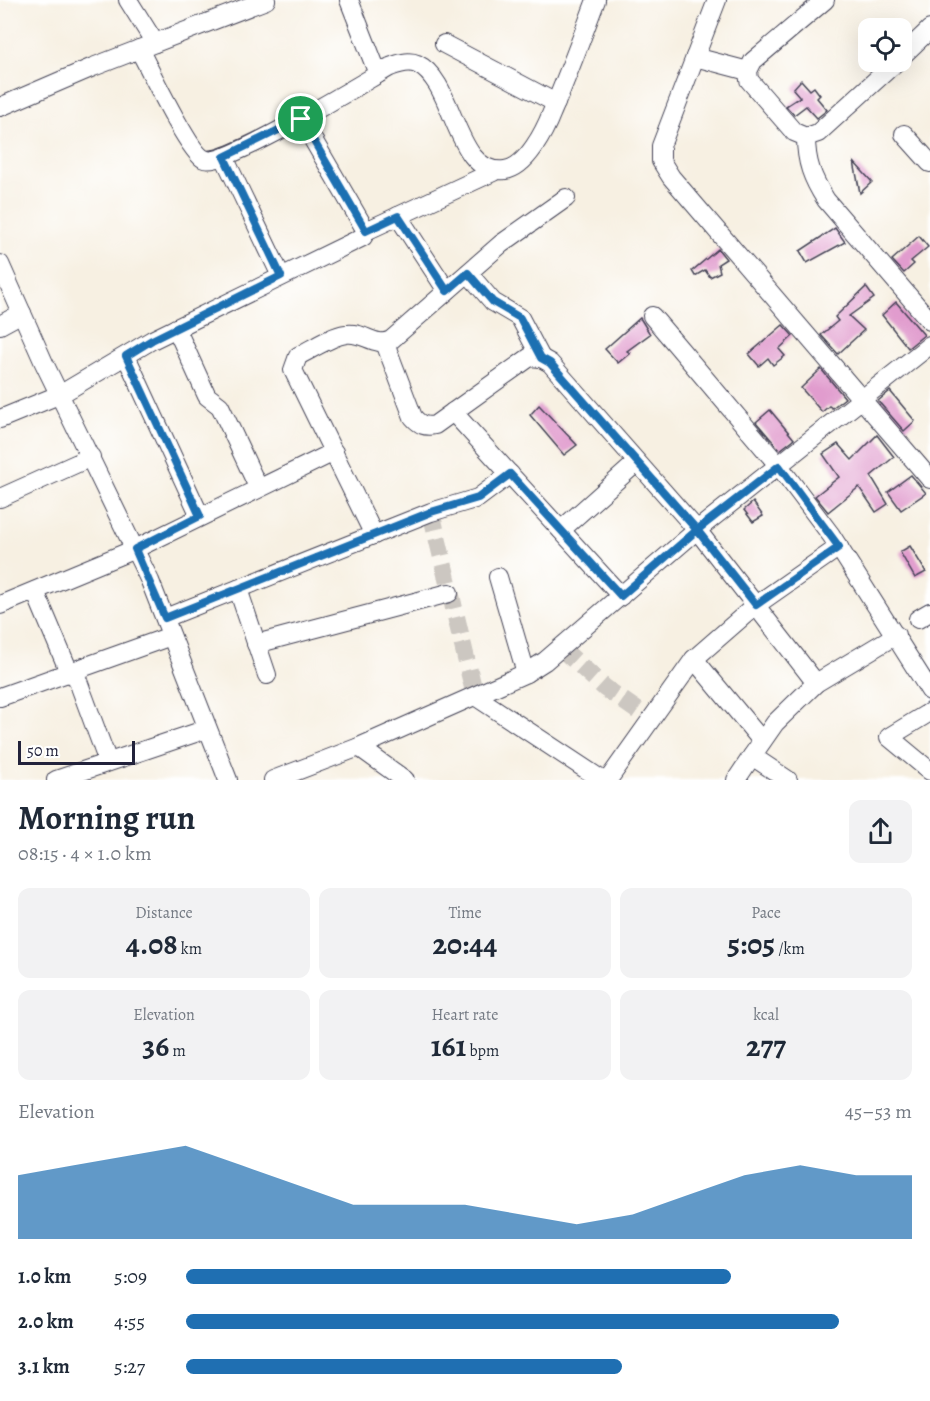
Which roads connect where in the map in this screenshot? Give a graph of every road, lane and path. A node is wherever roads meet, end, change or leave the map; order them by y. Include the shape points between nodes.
1 (128, 0) edge
2 (266, 0) edge
3 (349, 0) edge
4 (596, 0) edge
5 (717, 0) edge
6 (825, 0) edge
7 (930, 29) edge
8 (444, 44) dead end
9 (147, 46) junction
10 (912, 46) edge
11 (695, 57) junction
12 (748, 71) junction
13 (885, 72) edge
14 (378, 74) junction
15 (556, 103) junction
16 (0, 107) edge
17 (301, 119) junction
18 (904, 134) dead end
19 (806, 137) junction
20 (224, 157) junction
21 (930, 163) edge
22 (493, 171) junction
23 (566, 198) dead end
24 (398, 216) junction
25 (366, 231) junction
26 (0, 264) edge
27 (468, 273) junction
28 (281, 276) junction
29 (447, 291) junction
30 (22, 313) junction
31 (652, 316) dead end
32 (930, 321) edge
33 (0, 325) edge
34 (176, 328) junction
35 (385, 343) junction
36 (930, 345) edge
37 (126, 356) junction
38 (541, 358) junction
39 (61, 394) junction
40 (862, 400) junction
41 (453, 412) junction
42 (0, 419) edge
43 (334, 452) junction
44 (91, 457) junction
45 (636, 463) junction
46 (779, 466) junction
47 (510, 474) junction
48 (930, 479) edge
49 (258, 487) junction
50 (0, 498) edge
51 (200, 516) junction
52 (561, 530) junction
53 (697, 530) junction
54 (374, 535) junction
55 (839, 547) junction
56 (135, 549) junction
57 (498, 577) dead end
58 (238, 589) junction
59 (34, 591) junction
60 (449, 593) dead end
61 (621, 596) junction
62 (0, 604) edge
63 (756, 605) junction
64 (165, 618) junction
65 (171, 636) junction
66 (896, 636) junction
67 (256, 644) junction
68 (694, 659) junction
69 (72, 673) junction
70 (526, 673) junction
71 (267, 675) dead end
72 (816, 683) junction
73 (930, 691) edge
74 (475, 696) junction
75 (0, 697) edge
76 (930, 712) edge
77 (207, 729) junction
78 (359, 747) junction
79 (757, 749) junction
80 (108, 762) junction
81 (930, 771) edge
82 (56, 780) edge
83 (228, 780) edge
84 (273, 780) edge
85 (405, 780) edge
86 (602, 780) edge
87 (608, 780) edge
88 (736, 780) edge
89 (788, 780) edge

1 - 9 street
2 - 9 street
3 - 14 street
4 - 15 street
5 - 11 street
6 - 12 street via 753,62
7 - 10 street
8 - 15 street
9 - 16 street
9 - 20 street via 201,158 209,161
11 - 12 street
11 - 40 street via 661,146 661,161 670,177
12 - 19 street via 749,80 794,132
13 - 19 street via 818,133
14 - 17 street
14 - 22 street via 404,63 416,64 431,75 475,161
15 - 22 street via 532,152 509,170
17 - 20 street
17 - 25 street
18 - 21 street
19 - 32 street via 806,159 826,200
20 - 28 street
22 - 24 street
23 - 27 street
24 - 25 street
24 - 29 street
25 - 28 street via 358,241
26 - 30 street
27 - 29 street
27 - 38 street via 493,302 520,318
28 - 34 street
29 - 35 street
30 - 33 street
30 - 39 street
31 - 46 street
34 - 37 street
34 - 49 street via 207,396 220,406
35 - 41 street via 419,424 435,425
35 - 43 street via 344,334 298,356 294,363 293,370
36 - 40 street
37 - 39 street
37 - 51 street
38 - 41 street via 530,357 521,362
38 - 45 street via 550,363
39 - 42 street
39 - 44 street
40 - 46 street
40 - 48 street
41 - 47 street
43 - 49 street
43 - 54 street
44 - 50 street
44 - 56 street
45 - 52 street
45 - 53 street
46 - 53 street
46 - 55 street
47 - 52 street
47 - 54 street via 478,498
49 - 51 street
51 - 56 street
52 - 61 street
53 - 61 street
53 - 63 street
54 - 58 street
55 - 63 street
55 - 66 street
56 - 59 street
56 - 64 street
57 - 70 street
58 - 64 street
58 - 67 street
59 - 62 street
59 - 69 street
60 - 67 street
61 - 70 street
63 - 68 street
63 - 72 street
64 - 65 street
65 - 69 street
65 - 77 street
66 - 72 street
66 - 73 street
67 - 71 street
68 - 79 street
68 - 87 street
69 - 75 street
69 - 80 street
70 - 74 street
72 - 79 street via 781,717
74 - 78 street
74 - 86 street
76 - 81 street via 889,737
77 - 80 street
77 - 83 street
78 - 84 street
78 - 85 street
79 - 88 street
79 - 89 street
80 - 82 street

